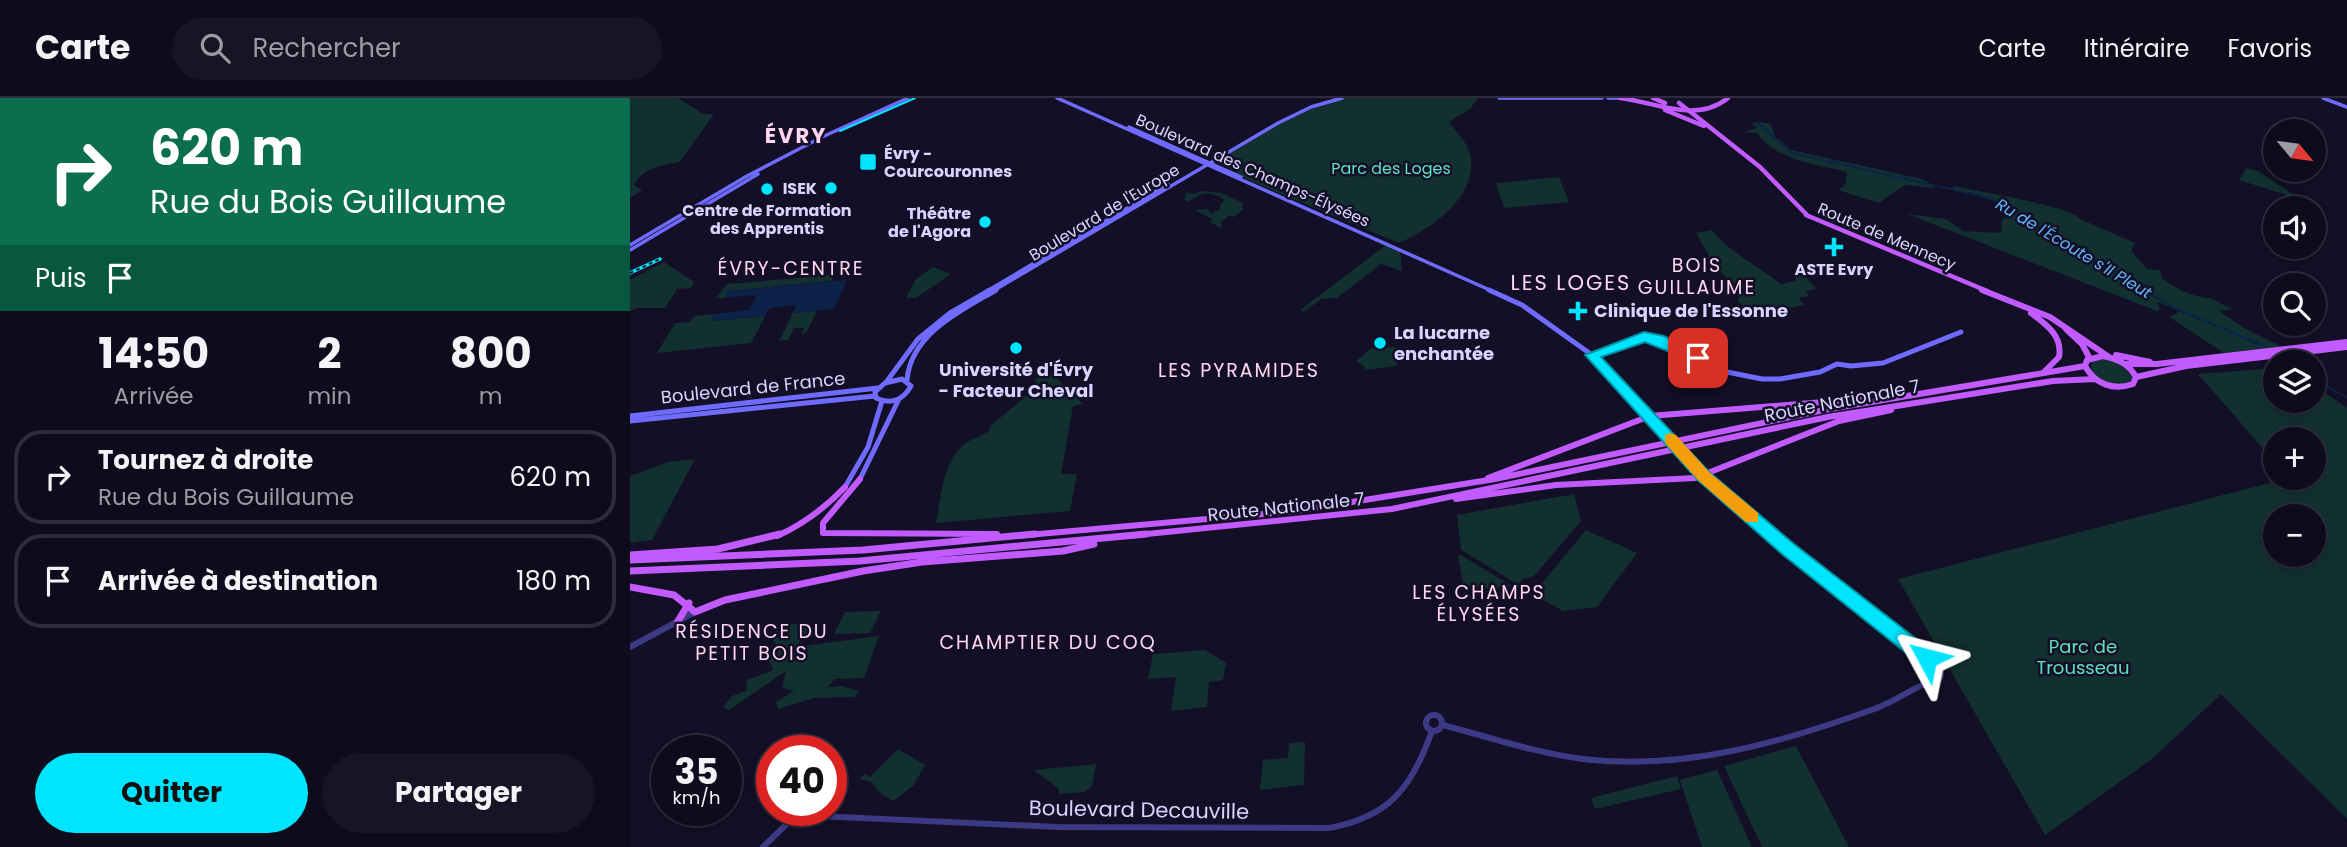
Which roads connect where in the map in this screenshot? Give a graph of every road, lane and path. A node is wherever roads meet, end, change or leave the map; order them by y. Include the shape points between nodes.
1 (908, 98) edge
2 (1056, 98) edge
3 (1066, 98) edge
4 (1327, 98) edge
5 (1342, 98) edge
6 (1499, 98) edge
7 (1539, 98) edge
8 (1556, 98) edge
9 (1605, 98) edge
10 (1620, 98) edge
11 (1653, 98) edge
12 (1674, 98) edge
13 (1719, 98) edge
14 (1728, 98) edge
15 (2323, 98) edge
16 (2329, 98) edge
17 (2347, 105) edge
18 (1717, 132) junction
19 (809, 145) joint
20 (1231, 152) junction
21 (1218, 156) junction
22 (1196, 159) junction
23 (1207, 164) junction
24 (1218, 171) junction
25 (1227, 171) junction
26 (1194, 172) junction
27 (630, 247) edge
28 (1401, 249) junction
29 (2021, 306) junction
30 (2041, 313) junction
31 (1961, 332) dead end
32 (2084, 337) junction
33 (2347, 344) edge
34 (1592, 355) junction
35 (2109, 357) junction
36 (2090, 359) junction
37 (2174, 361) junction
38 (2126, 364) junction
39 (2085, 366) junction
40 (2038, 375) junction
41 (2136, 377) junction
42 (2095, 379) junction
43 (907, 380) junction
44 (887, 381) junction
45 (878, 388) junction
46 (1914, 394) junction
47 (875, 396) junction
48 (900, 398) junction
49 (1936, 398) junction
50 (882, 401) junction
51 (1650, 416) junction
52 (630, 418) edge
53 (1663, 430) joint
54 (1691, 462) joint
55 (1704, 476) junction
56 (860, 479) joint
57 (1483, 481) junction
58 (845, 487) joint
59 (1392, 509) junction
60 (1030, 535) junction
61 (1102, 540) junction
62 (630, 557) edge
63 (630, 571) edge
64 (630, 587) edge
65 (689, 603) junction
66 (695, 612) junction
67 (678, 621) junction
68 (1891, 631) junction
69 (630, 647) edge
70 (1936, 667) junction
71 (1923, 673) junction
72 (1931, 681) junction
73 (1917, 686) junction
74 (1443, 725) junction
75 (1432, 731) junction
76 (763, 847) edge

1 - 19 main road
2 - 22 main road, Boulevard des Champs-Élysées
3 - 22 main road, Boulevard des Champs-Élysées
4 - 21 main road, Boulevard de l'Europe via 1287,115
5 - 20 main road, Boulevard de l'Europe via 1292,115
6 - 9 main road
7 - 8 main road
9 - 10 main road
10 - 14 main road via 1699,110
10 - 18 main road
11 - 13 main road via 1692,108 1708,106
12 - 18 main road, bridge
15 - 17 main road
16 - 17 main road
18 - 29 main road, Route de Mennecy via 1827,229
19 - 27 main road
20 - 23 main road, Boulevard de l'Europe
20 - 25 main road via 1223,160
21 - 22 main road
21 - 23 main road, Boulevard de l'Europe
22 - 23 main road, Boulevard des Champs-Élysées
22 - 26 main road
23 - 24 main road, Boulevard des Champs-Élysées
23 - 25 main road, Boulevard des Champs-Élysées
23 - 26 main road, Boulevard de l'Europe
24 - 26 main road
24 - 28 main road, Boulevard des Champs-Élysées
25 - 28 main road, Boulevard des Champs-Élysées
26 - 43 main road, Boulevard de l'Europe via 953,316 916,352
26 - 44 main road, Boulevard de l'Europe via 950,313 918,340
28 - 34 main road, Boulevard des Champs-Élysées via 1522,306
29 - 30 main road, Route de Mennecy
29 - 40 main road via 2048,325 2059,340 2059,359
30 - 32 main road, Route de Mennecy
30 - 36 main road, Route de Mennecy via 2075,336
31 - 34 main road via 1900,359 1848,367 1837,364 1783,380 1730,375 1644,337
32 - 35 main road, Route de Mennecy
32 - 37 main road via 2121,357
33 - 37 main road
33 - 41 main road
34 - 51 main road, Boulevard des Champs-Élysées
35 - 36 main road
35 - 38 main road
36 - 39 main road
37 - 38 main road
38 - 41 main road
39 - 40 main road
39 - 42 main road
40 - 46 main road
41 - 42 main road via 2124,387
42 - 49 main road via 2080,377
43 - 44 main road
43 - 48 main road, Boulevard de l'Europe via 911,388
44 - 45 main road
45 - 47 main road
45 - 52 main road, Boulevard de France
46 - 51 main road
46 - 57 main road, Route Nationale 7
47 - 50 main road
47 - 52 main road, Boulevard de France
48 - 50 main road
48 - 56 main road
49 - 55 main road via 1839,421
49 - 59 main road, Route Nationale 7
50 - 58 main road via 868,447
51 - 53 main road, Boulevard des Champs-Élysées
51 - 57 main road
53 - 54 main road, Boulevard des Champs-Élysées, bridge
54 - 55 main road, Boulevard des Champs-Élysées
55 - 59 main road via 1556,485
55 - 68 street, Boulevard des Champs-Élysées via 1736,510
56 - 60 main road via 822,523 823,533
57 - 60 main road, Route Nationale 7 via 1296,511
58 - 62 main road via 826,509 768,541
59 - 61 main road, Route Nationale 7
60 - 62 main road, Route Nationale 7 via 795,554
61 - 63 main road, Route Nationale 7 via 791,566
61 - 66 main road via 1072,550 863,570 726,600
64 - 65 main road via 675,593
65 - 66 main road
65 - 67 main road
66 - 67 street
67 - 69 street
68 - 70 street, Boulevard des Champs-Élysées
68 - 71 street, Boulevard des Champs-Élysées via 1917,657
70 - 71 street via 1927,666
70 - 72 street via 1942,677
71 - 72 street, Boulevard des Champs-Élysées
71 - 73 street
72 - 73 street
73 - 74 street via 1878,708 1845,719 1733,752 1662,763 1581,759
74 - 75 street
74 - 75 street via 1441,717 1431,716 1426,724
75 - 76 street, Boulevard Decauville via 1414,776 1402,792 1374,814 1346,825 1276,829 1064,827 796,815

